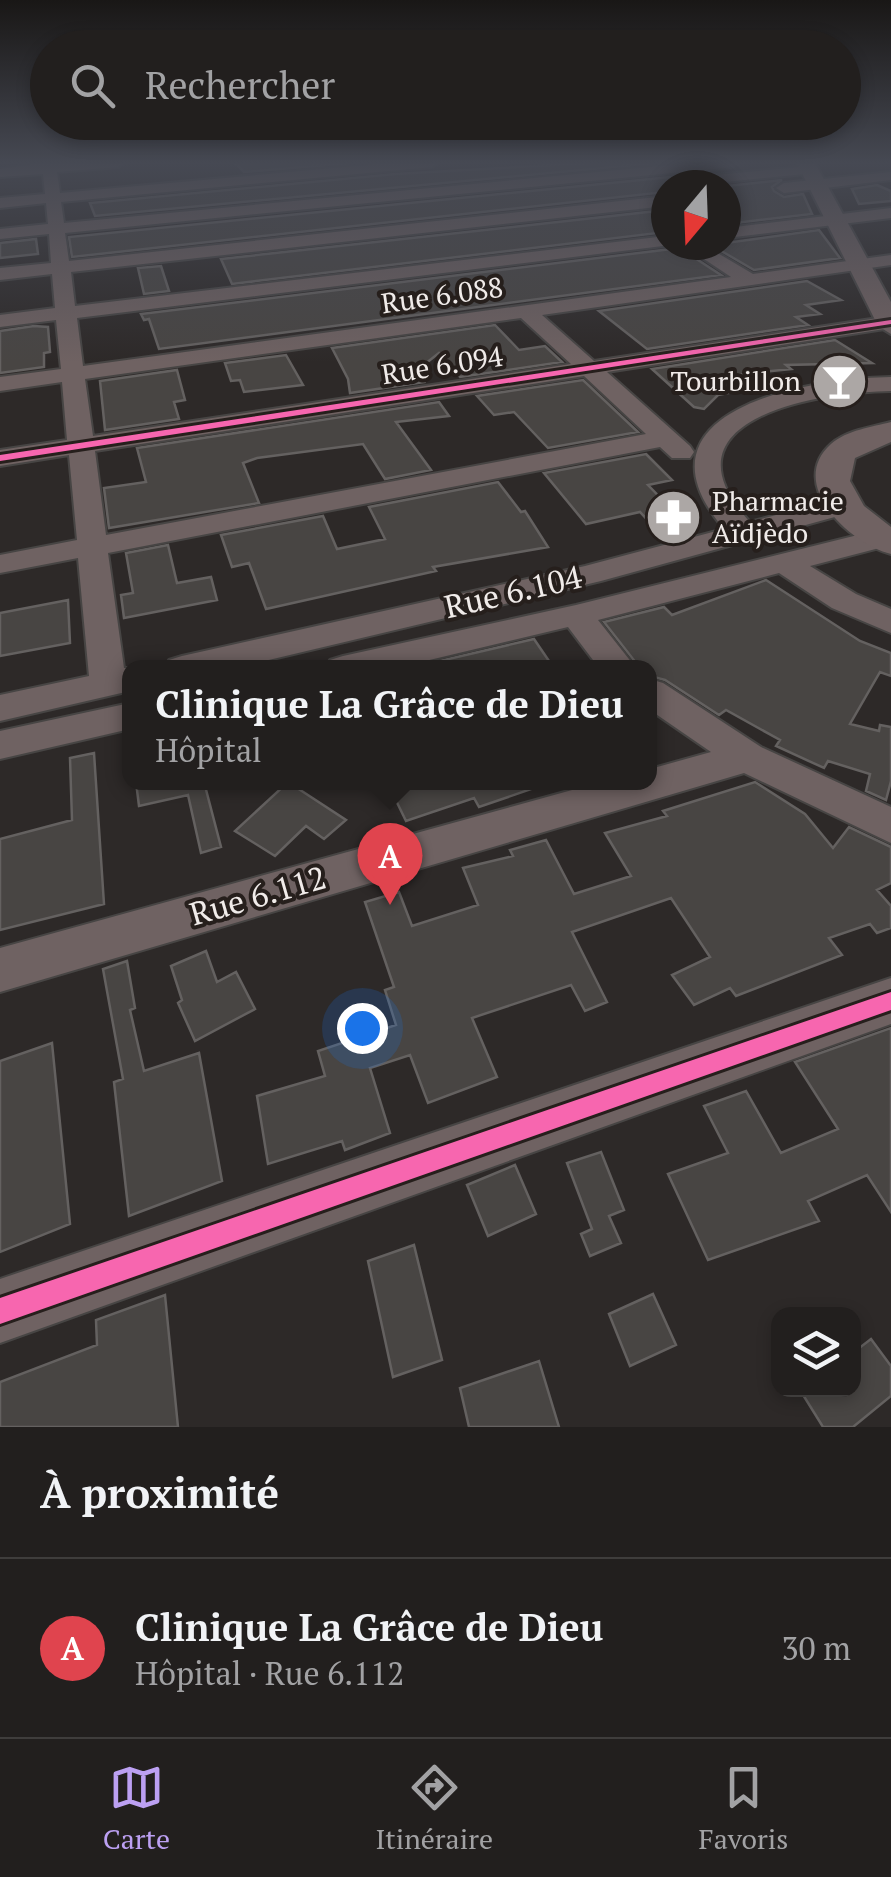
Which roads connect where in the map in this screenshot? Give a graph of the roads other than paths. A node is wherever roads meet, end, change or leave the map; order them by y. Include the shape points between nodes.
1 (56, 229) edge
2 (49, 230) edge
3 (405, 230) edge
4 (842, 230) edge
5 (0, 234) edge
6 (651, 243) edge
7 (717, 260) edge
8 (891, 260) edge
9 (860, 265) junction
10 (60, 267) junction
11 (0, 274) edge
12 (750, 280) junction
13 (526, 311) junction
14 (66, 314) junction
15 (0, 321) edge
16 (890, 323) edge
17 (589, 367) junction
18 (73, 374) junction
19 (0, 384) edge
20 (891, 384) edge
21 (891, 432) edge
22 (667, 438) junction
23 (81, 445) junction
24 (0, 458) edge
25 (711, 482) junction
26 (842, 506) junction
27 (745, 534) junction
28 (886, 540) edge
29 (92, 546) junction
30 (784, 563) junction
31 (0, 564) edge
32 (576, 615) junction
33 (891, 622) edge
34 (217, 660) edge
35 (378, 660) edge
36 (613, 660) edge
37 (119, 682) edge
38 (657, 697) edge
39 (0, 708) edge
40 (122, 718) edge
41 (0, 745) edge
42 (747, 757) junction
43 (657, 783) edge
44 (631, 790) edge
45 (891, 826) edge
46 (0, 970) edge
47 (891, 1001) edge
48 (0, 1310) edge

1 - 10 street
2 - 5 street
3 - 10 street
4 - 9 main road
6 - 14 street
7 - 12 street
8 - 9 street, Rue 6.088
9 - 12 street, Rue 6.088
9 - 16 main road
10 - 11 street
10 - 14 street
12 - 13 street, Rue 6.088
13 - 17 street
13 - 18 street, Rue 6.088
14 - 15 street
14 - 18 street
16 - 17 street, Rue 6.094
17 - 22 street
17 - 23 street, Rue 6.094
18 - 19 street, Rue 6.088
18 - 23 street
20 - 25 street via 808,389 751,408 716,440
21 - 26 main road via 858,441 836,457 830,479
22 - 25 street
22 - 29 street
23 - 24 street, Rue 6.094
23 - 29 street
25 - 27 street
26 - 27 street, Rue 6.104
26 - 28 main road
27 - 34 street, Rue 6.104
28 - 30 street, Rue 6.104
29 - 31 street
29 - 37 street
30 - 32 street, Rue 6.104
30 - 33 street
32 - 35 street, Rue 6.104
32 - 36 street
37 - 39 street
38 - 42 street
40 - 41 street
42 - 43 street, Rue 6.112
42 - 45 street
44 - 46 street, Rue 6.112
47 - 48 street

